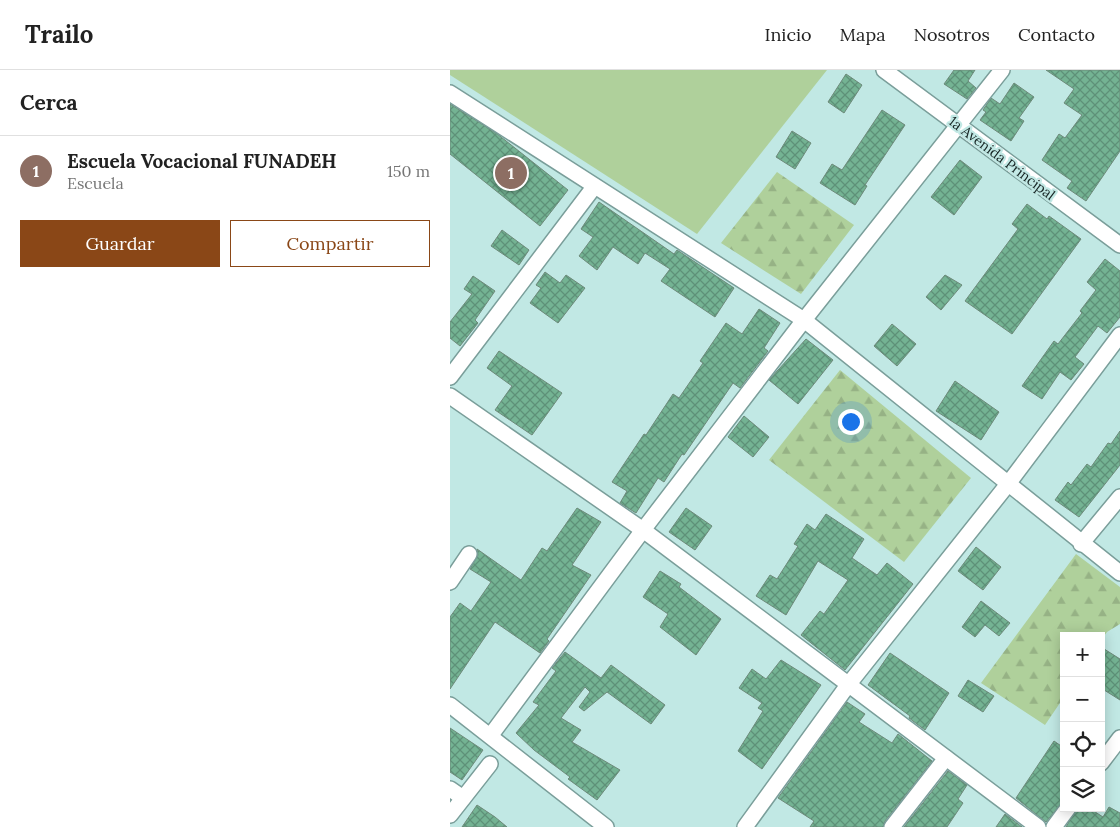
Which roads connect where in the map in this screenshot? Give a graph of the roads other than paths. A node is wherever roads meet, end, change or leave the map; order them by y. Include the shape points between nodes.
1 (884, 70) edge
2 (1002, 70) edge
3 (450, 93) edge
4 (959, 125) junction
5 (594, 187) junction
6 (1120, 245) edge
7 (804, 320) junction
8 (1120, 335) edge
9 (450, 377) edge
10 (450, 396) edge
11 (1008, 484) junction
12 (1120, 497) edge
13 (643, 530) junction
14 (1081, 544) junction
15 (469, 554) dead end
16 (1120, 573) edge
17 (450, 582) edge
18 (848, 685) junction
19 (450, 705) edge
20 (491, 735) junction
21 (1120, 738) edge
22 (946, 758) junction
23 (1105, 758) edge
24 (490, 764) dead end
25 (450, 789) edge
26 (463, 798) junction
27 (1065, 812) edge
28 (450, 815) edge
29 (606, 827) edge
30 (745, 827) edge
31 (892, 827) edge
32 (1038, 827) edge
33 (1054, 827) edge

1 - 4 street, 1a Avenida Principal
2 - 4 street
3 - 5 street
4 - 6 street, 1a Avenida Principal
4 - 7 street
5 - 7 street
5 - 9 street
7 - 11 street
7 - 13 street
8 - 11 street
10 - 13 street
11 - 14 street
11 - 18 street
12 - 14 street
13 - 18 street
13 - 20 street
14 - 16 street
15 - 17 street
18 - 22 street
18 - 30 street
19 - 20 street
20 - 29 street
21 - 23 street
22 - 31 street
22 - 32 street
24 - 26 street
25 - 26 street
26 - 28 street
27 - 33 street

